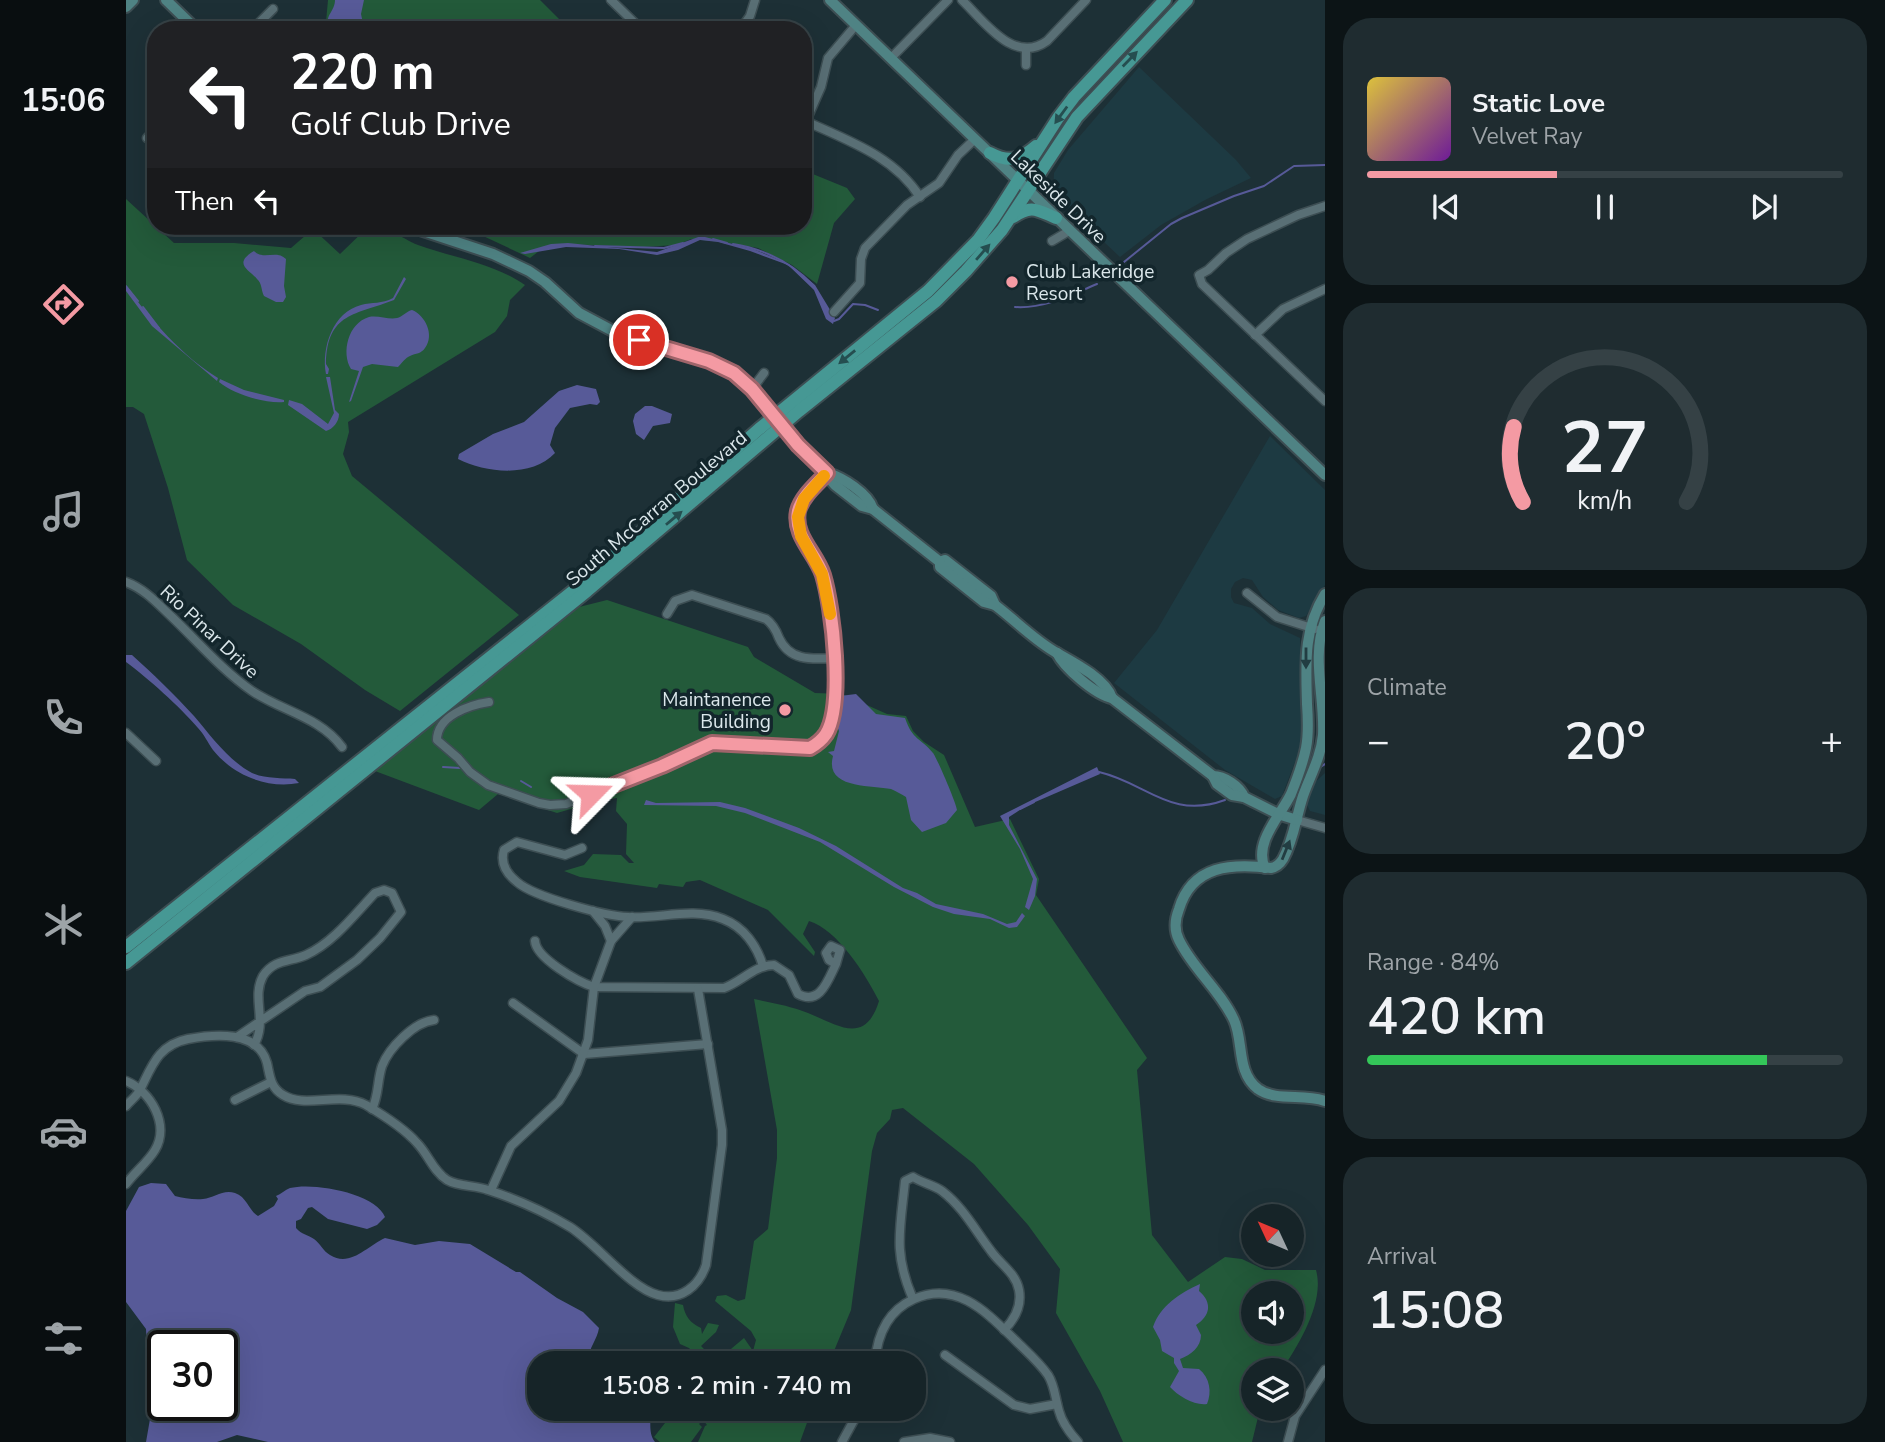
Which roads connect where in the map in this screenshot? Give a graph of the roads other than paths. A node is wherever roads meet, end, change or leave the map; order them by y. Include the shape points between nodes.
1 (133, 0) edge
2 (166, 0) edge
3 (755, 0) edge
4 (830, 0) edge
5 (948, 0) edge
6 (962, 0) edge
7 (1086, 0) edge
8 (1165, 0) edge
9 (616, 1) edge
10 (1182, 2) edge
11 (126, 7) edge
12 (273, 9) dead end
13 (188, 21) edge
14 (261, 21) edge
15 (634, 21) edge
16 (746, 21) edge
17 (856, 25) junction
18 (1027, 49) junction
19 (891, 58) junction
20 (1026, 65) dead end
21 (812, 104) edge
22 (812, 124) edge
23 (1046, 136) junction
24 (975, 138) junction
25 (990, 153) junction
26 (1023, 185) junction
27 (919, 197) junction
28 (1325, 206) edge
29 (1056, 218) junction
30 (1007, 221) junction
31 (1069, 231) junction
32 (435, 235) edge
33 (1052, 240) dead end
34 (1325, 289) edge
35 (928, 291) junction
36 (834, 312) dead end
37 (1255, 335) junction
38 (879, 348) junction
39 (764, 373) dead end
40 (752, 389) junction
41 (1325, 401) edge
42 (779, 421) junction
43 (827, 473) junction
44 (1325, 475) edge
45 (126, 582) edge
46 (1247, 593) dead end
47 (1325, 594) edge
48 (667, 614) dead end
49 (1323, 626) edge
50 (1310, 627) junction
51 (835, 658) junction
52 (489, 702) dead end
53 (126, 733) edge
54 (342, 747) dead end
55 (156, 761) dead end
56 (1279, 814) junction
57 (1297, 820) junction
58 (1325, 828) edge
59 (582, 848) dead end
60 (1265, 867) junction
61 (592, 910) junction
62 (632, 917) junction
63 (535, 941) dead end
64 (611, 941) junction
65 (126, 947) edge
66 (126, 963) edge
67 (836, 964) dead end
68 (762, 966) junction
69 (594, 987) junction
70 (698, 989) junction
71 (513, 1003) dead end
72 (434, 1020) dead end
73 (260, 1023) junction
74 (237, 1037) junction
75 (708, 1044) junction
76 (254, 1045) junction
77 (584, 1054) junction
78 (126, 1081) edge
79 (271, 1082) junction
80 (140, 1091) junction
81 (235, 1100) dead end
82 (1325, 1101) edge
83 (126, 1106) edge
84 (372, 1109) junction
85 (126, 1184) edge
86 (491, 1191) junction
87 (978, 1248) dead end
88 (991, 1251) junction
89 (914, 1299) junction
90 (1004, 1330) junction
91 (876, 1351) edge
92 (945, 1355) dead end
93 (1325, 1370) edge
94 (1057, 1404) junction
95 (854, 1421) edge
96 (845, 1441) edge
97 (904, 1442) edge
98 (950, 1442) edge
99 (1078, 1442) edge
100 (1288, 1442) edge

1 - 11 street
2 - 13 street
3 - 16 street
4 - 17 street, Lakeside Drive
5 - 19 street
6 - 18 street via 1007,43
7 - 18 street via 1041,46
8 -> 23 main road, South McCarran Boulevard via 1081,90
9 - 15 street
26 -> 10 main road, South McCarran Boulevard via 1076,117
12 - 14 street
17 - 19 street, Lakeside Drive
17 - 21 street via 828,58
18 - 20 street
19 - 24 street, Lakeside Drive
22 - 27 street via 877,154
23 - 25 main road via 1017,159 1005,160
23 - 26 main road, South McCarran Boulevard
24 - 25 street, Lakeside Drive
24 - 27 street via 939,183
25 - 26 street, Lakeside Drive
26 - 29 street, Lakeside Drive
26 - 30 main road, South McCarran Boulevard
26 - 35 main road, South McCarran Boulevard
27 - 36 street via 866,248 857,289
28 - 37 street via 1247,239 1199,275 1202,284
29 - 30 main road via 1028,209
29 - 31 street, Lakeside Drive
38 -> 30 main road, South McCarran Boulevard via 966,271
31 - 33 street
31 - 44 street, Lakeside Drive
32 - 40 street via 529,271 579,313 611,330 734,373
34 - 37 street via 1283,309
35 - 38 main road via 881,338
35 -> 42 main road, South McCarran Boulevard
37 - 41 street
38 - 42 main road, South McCarran Boulevard
39 - 40 street
40 - 42 street
42 - 43 street
42 - 65 main road, South McCarran Boulevard
66 -> 42 main road, South McCarran Boulevard via 587,591
43 - 51 street via 804,499 798,517 801,536 822,574
43 - 56 street via 835,485 940,562 945,560 1213,776 1222,777 1244,797
45 - 54 street, Rio Pinar Drive via 148,595 240,682 318,724
46 - 50 street via 1277,617
47 - 50 street
48 - 51 street via 675,601 692,596 766,619 785,649 804,660
49 - 50 street
49 - 57 street via 1318,647 1320,753
50 -> 56 street via 1305,656 1307,746
51 - 52 street via 834,706 828,732 810,748 712,743 559,805 488,785 437,740 444,722 463,709
53 - 55 street
56 - 57 street
56 - 60 street via 1261,855
57 - 58 street
60 -> 57 street via 1276,867 1283,860
59 - 61 street via 565,855 517,842 504,850 502,860 519,884
60 - 82 street via 1225,868 1197,879 1181,902 1176,934 1234,1020 1244,1070 1253,1084 1270,1094
61 - 62 street
61 - 64 street
62 - 64 street
62 - 68 street via 696,913 724,919 749,938
63 - 69 street via 545,958
64 - 69 street
67 - 68 street via 822,991 809,998 798,994 785,970
68 - 70 street via 733,985
69 - 70 street
69 - 77 street
70 - 75 street
71 - 77 street
72 - 84 street via 419,1024 387,1057
73 - 73 street via 259,987 270,968 312,951 376,893 392,892 401,912 373,945 320,987 305,991
73 - 74 street
73 - 76 street
74 - 76 street
74 - 80 street via 187,1039 169,1046 155,1059
75 - 77 street
75 - 86 street via 722,1145 706,1265 687,1292 670,1297 647,1291 573,1229
76 - 79 street via 264,1055
77 - 86 street via 559,1101 512,1146
78 - 80 street
79 - 81 street
79 - 84 street via 288,1097 344,1098
80 - 83 street
80 - 85 street via 156,1110 159,1139
84 - 86 street via 416,1141 446,1179
87 - 88 street
88 - 89 street via 978,1229 941,1190 913,1177 905,1181 899,1254
88 - 90 street via 1013,1276 1019,1291 1015,1316
89 - 90 street via 934,1294 964,1298
89 - 91 street via 895,1311 883,1328
90 - 94 street via 1042,1367
92 - 94 street via 1014,1405 1030,1409
93 - 100 street via 1295,1416
94 - 99 street
95 - 96 street
97 - 98 street via 930,1438

